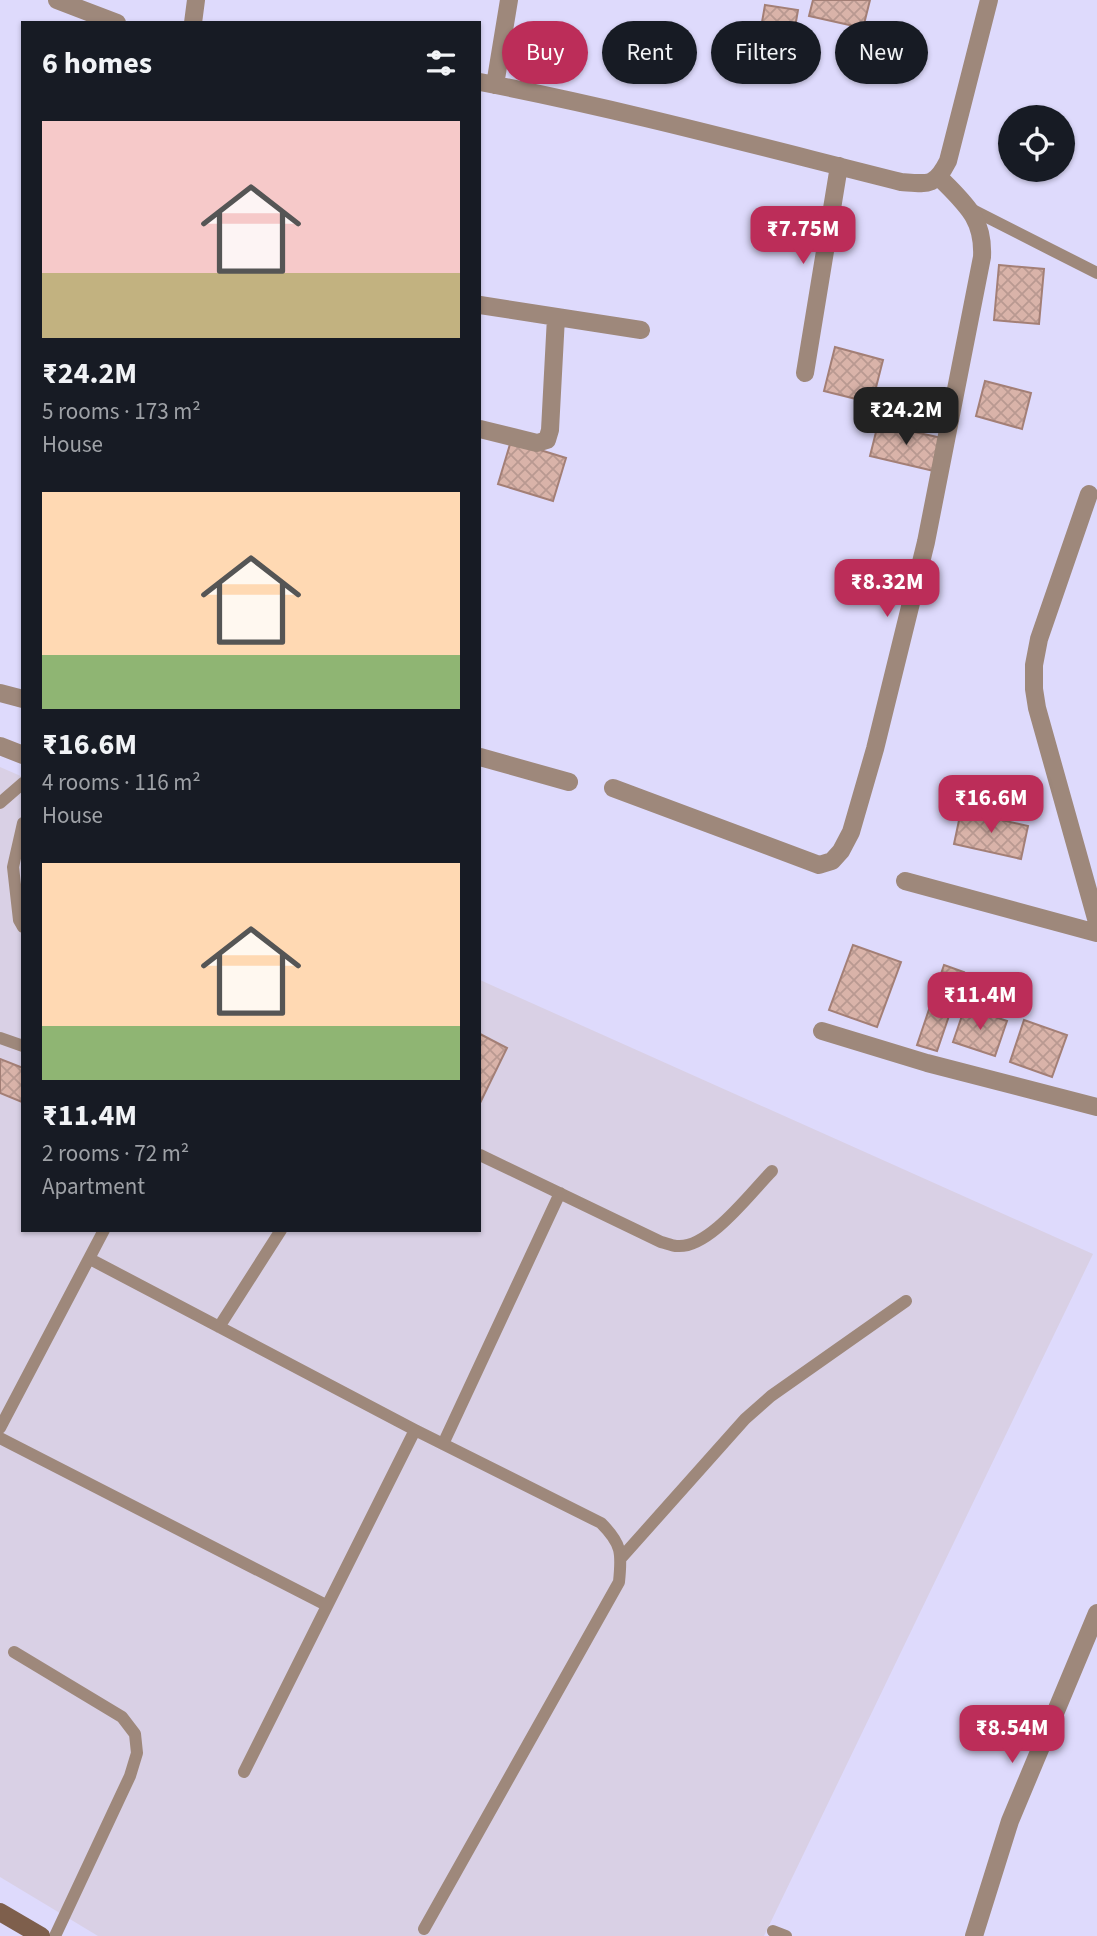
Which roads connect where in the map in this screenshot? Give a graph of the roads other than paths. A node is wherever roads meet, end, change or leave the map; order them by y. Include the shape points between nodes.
1 (57, 0) edge
2 (196, 0) edge
3 (509, 0) edge
4 (989, 0) edge
5 (112, 21) edge
6 (193, 21) edge
7 (487, 84) edge
8 (839, 166) junction
9 (940, 177) junction
10 (969, 208) junction
11 (1097, 273) edge
12 (481, 306) edge
13 (556, 317) junction
14 (641, 330) dead end
15 (805, 373) dead end
16 (481, 429) edge
17 (1089, 494) dead end
18 (0, 693) edge
19 (21, 698) edge
20 (0, 746) edge
21 (21, 754) edge
22 (481, 757) edge
23 (569, 782) dead end
24 (21, 785) edge
25 (613, 788) dead end
26 (0, 803) edge
27 (21, 832) edge
28 (905, 881) dead end
29 (1097, 922) edge
30 (21, 924) edge
31 (1097, 933) edge
32 (822, 1031) dead end
33 (0, 1038) edge
34 (21, 1045) edge
35 (1097, 1107) edge
36 (481, 1155) edge
37 (772, 1171) dead end
38 (560, 1193) junction
39 (103, 1232) edge
40 (280, 1232) edge
41 (90, 1259) junction
42 (906, 1301) dead end
43 (219, 1327) junction
44 (0, 1428) edge
45 (415, 1430) junction
46 (0, 1438) edge
47 (443, 1444) junction
48 (622, 1557) junction
49 (326, 1605) junction
50 (1097, 1613) edge
51 (14, 1651) dead end
52 (244, 1772) dead end
53 (0, 1912) edge
54 (424, 1929) dead end
55 (773, 1931) dead end
56 (41, 1936) edge
57 (55, 1936) edge
58 (786, 1936) edge
59 (974, 1936) edge

1 - 5 street
2 - 6 street
3 - 7 street
4 - 9 street via 958,127
7 - 8 street via 609,108
8 - 9 street via 925,184
8 - 15 street
9 - 10 street
10 - 11 lane
10 - 25 street via 983,238 982,257 954,403 926,542 878,737 851,832 841,851 820,865
12 - 13 street
13 - 14 street
13 - 16 street via 547,440 537,443
17 - 29 street via 1039,639 1034,689
18 - 19 street
20 - 21 street
22 - 23 street
24 - 26 lane
27 - 30 lane via 13,867
28 - 31 street
32 - 35 street
33 - 34 lane
36 - 38 lane
37 - 38 lane via 715,1230 678,1247
38 - 47 lane
39 - 41 lane
40 - 43 lane
41 - 43 lane
41 - 44 lane
42 - 48 lane via 796,1376 745,1419
43 - 45 lane
45 - 47 lane
45 - 49 lane
46 - 49 lane
47 - 48 lane via 601,1523 616,1538
48 - 54 lane via 619,1582
49 - 52 lane
50 - 59 street via 1010,1821
51 - 57 lane via 122,1717 135,1734 130,1776
53 - 56 main road
55 - 58 lane

